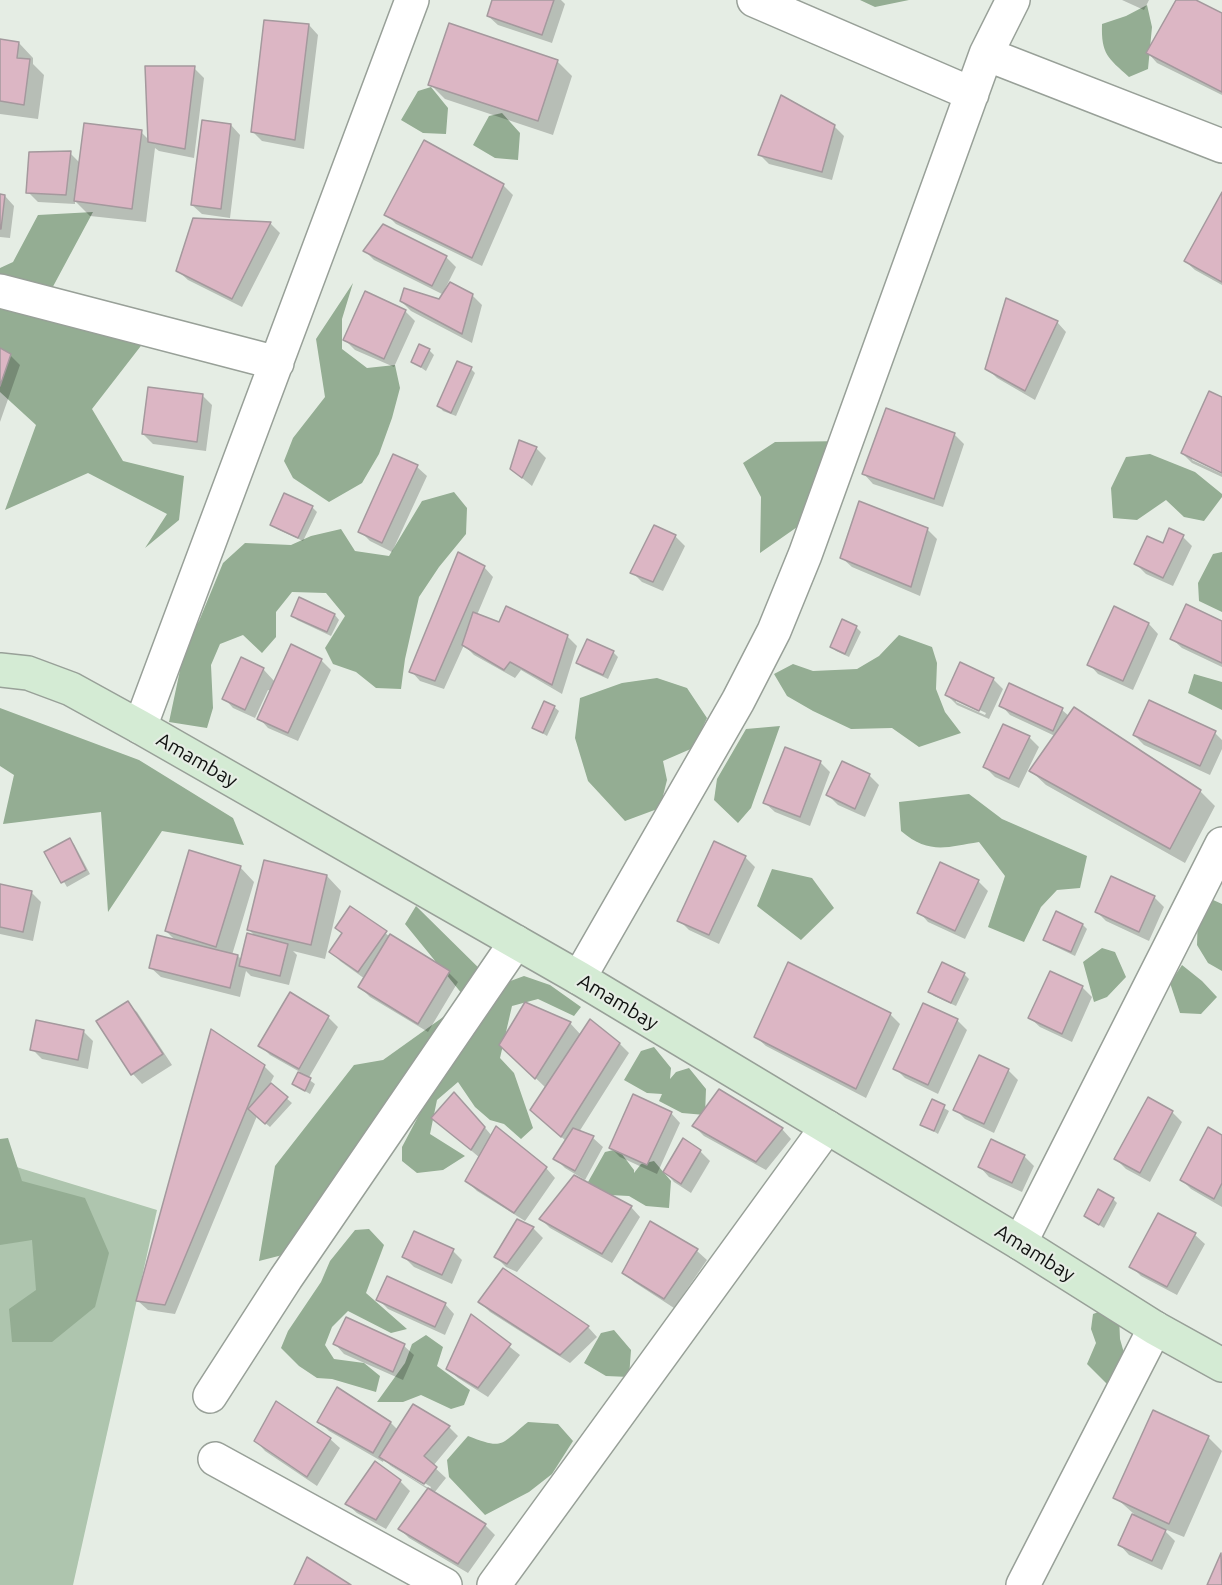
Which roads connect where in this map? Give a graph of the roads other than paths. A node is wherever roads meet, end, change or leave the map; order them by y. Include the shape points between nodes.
1 (754, 0) edge
2 (1012, 0) edge
3 (407, 1) edge
4 (986, 54) junction
5 (972, 94) junction
6 (1222, 146) edge
7 (0, 291) edge
8 (277, 363) junction
9 (0, 669) edge
10 (140, 727) junction
11 (1222, 844) edge
12 (516, 942) junction
13 (579, 978) junction
14 (827, 1127) junction
15 (1020, 1243) junction
16 (1155, 1328) junction
17 (1222, 1365) edge
18 (210, 1396) dead end
19 (215, 1459) dead end
20 (445, 1585) edge
21 (494, 1585) edge
22 (1023, 1585) edge

1 - 5 street
2 - 4 street
3 - 8 street
4 - 5 street
4 - 6 street
5 - 13 street via 774,632
7 - 8 street
8 - 10 street
9 - 10 street, Amambay via 28,673 71,688
10 - 12 street, Amambay
11 - 15 street
12 - 13 street, Amambay
12 - 18 street
13 - 14 street, Amambay
14 - 15 street, Amambay
14 - 21 street
15 - 16 street, Amambay
16 - 17 street, Amambay
16 - 22 street
19 - 20 street

